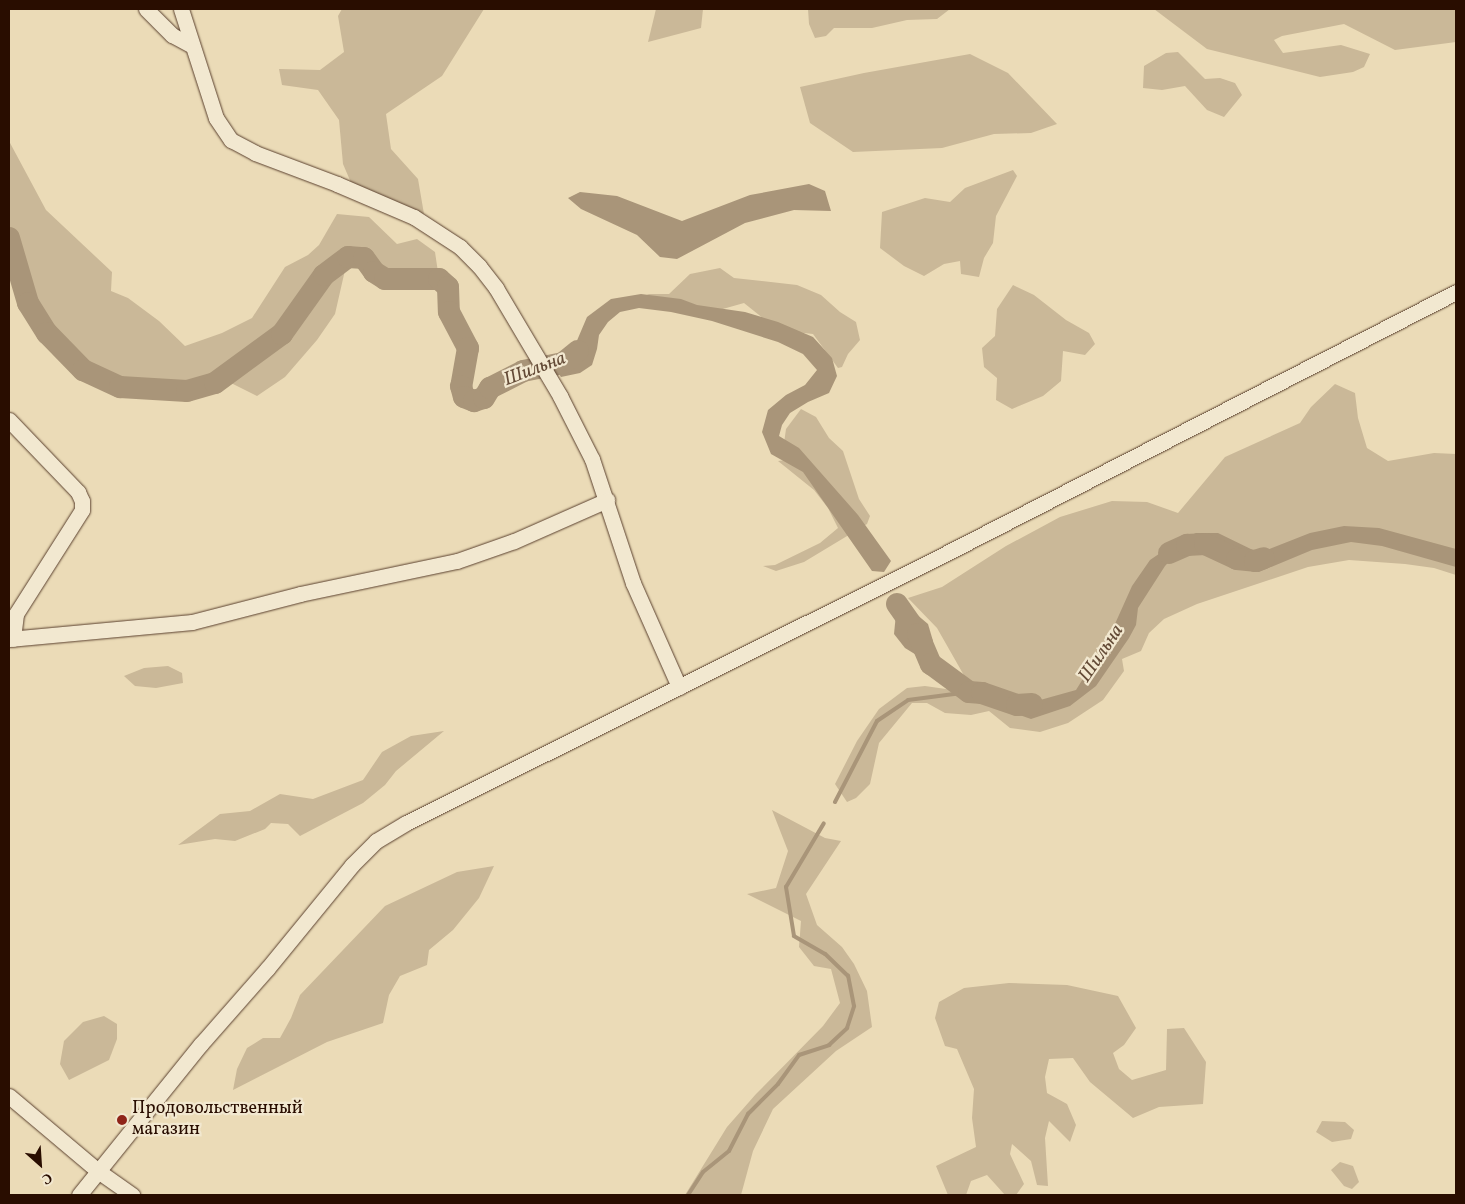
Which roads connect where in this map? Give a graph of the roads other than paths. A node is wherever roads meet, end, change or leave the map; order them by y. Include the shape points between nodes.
1 (146, 9) edge
2 (181, 9) edge
3 (191, 45) junction
4 (1456, 292) edge
5 (9, 420) edge
6 (607, 500) junction
7 (11, 639) edge
8 (679, 687) junction
9 (9, 1096) edge
10 (98, 1171) junction
11 (78, 1195) edge
12 (132, 1195) edge

1 - 3 street via 172,34
2 - 3 street
3 - 6 street via 216,118 231,140 255,153 414,217 460,247 480,266 528,339 560,396 592,459
4 - 8 street
5 - 7 street via 78,492 82,501 82,510 16,614
6 - 7 street via 457,562 300,594 192,622
6 - 8 street via 633,583
8 - 10 street via 406,823 376,842 352,865
9 - 10 street
10 - 11 street
10 - 12 street

